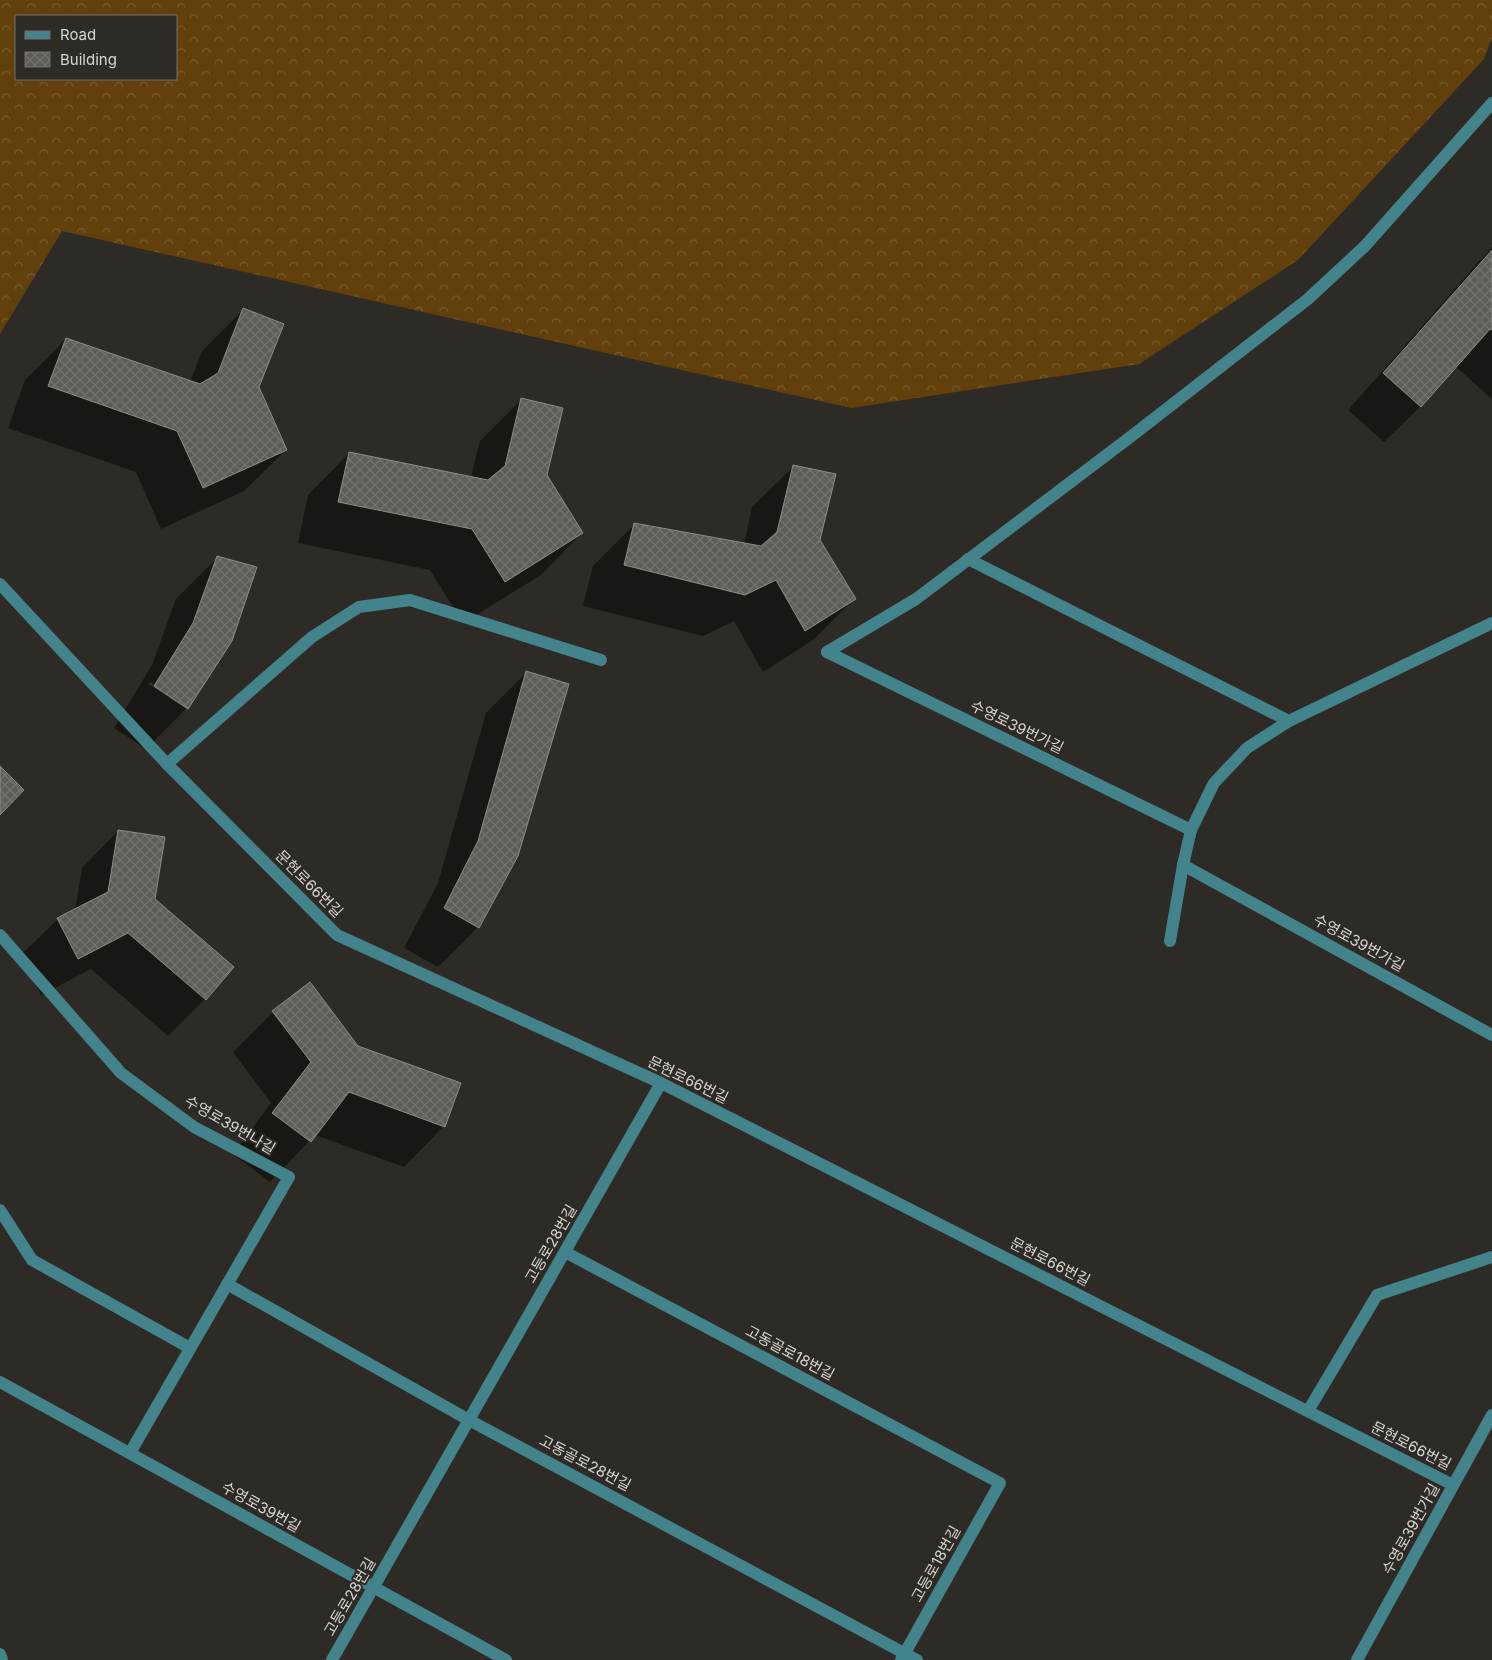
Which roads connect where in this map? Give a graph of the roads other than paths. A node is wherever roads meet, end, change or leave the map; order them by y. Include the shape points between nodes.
1 (1492, 103) edge
2 (968, 559) junction
3 (0, 584) edge
4 (1492, 623) edge
5 (601, 660) dead end
6 (1289, 721) junction
7 (167, 764) junction
8 (1192, 830) junction
9 (1183, 864) junction
10 (0, 935) edge
11 (1170, 941) dead end
12 (1492, 1036) edge
13 (661, 1084) junction
14 (0, 1210) edge
15 (565, 1252) junction
16 (1492, 1257) edge
17 (227, 1284) junction
18 (190, 1348) junction
19 (0, 1382) edge
20 (1308, 1411) junction
21 (1492, 1414) edge
22 (469, 1420) junction
23 (130, 1453) junction
24 (1000, 1483) joint
25 (1453, 1485) junction
26 (374, 1587) junction
27 (0, 1654) edge
28 (903, 1657) edge
29 (2, 1660) edge
30 (332, 1660) edge
31 (506, 1660) edge
32 (917, 1660) edge
33 (1358, 1660) edge

1 - 2 street via 1365,246 1308,299
2 - 6 street
2 - 8 street, 수영로39번가길 via 916,599 827,652
3 - 7 street, 문현로66번길
4 - 6 street
5 - 7 street via 410,600 359,607 312,637
6 - 8 street via 1247,748 1214,783
7 - 13 street, 문현로66번길 via 337,935
8 - 9 street
9 - 11 street
9 - 12 street, 수영로39번가길
10 - 17 street, 수영로39번나길 via 121,1073 194,1127 288,1177
13 - 15 street, 고등로28번길
13 - 20 street, 문현로66번길
14 - 18 street via 32,1260
15 - 22 street, 고등로28번길
15 - 24 street, 고동골로18번길
16 - 20 street via 1377,1295
17 - 18 street, 수영로39번나길
17 - 22 street
18 - 23 street, 수영로39번나길
19 - 23 street, 수영로39번길
20 - 25 street, 문현로66번길
21 - 25 street, 수영로39번가길
22 - 26 street, 고등로28번길
22 - 28 street, 고동골로28번길
23 - 26 street, 수영로39번길
24 - 28 street, 고등로18번길
25 - 33 street, 수영로39번가길
26 - 30 street, 고등로28번길
26 - 31 street, 수영로39번길
27 - 29 street
28 - 32 street

